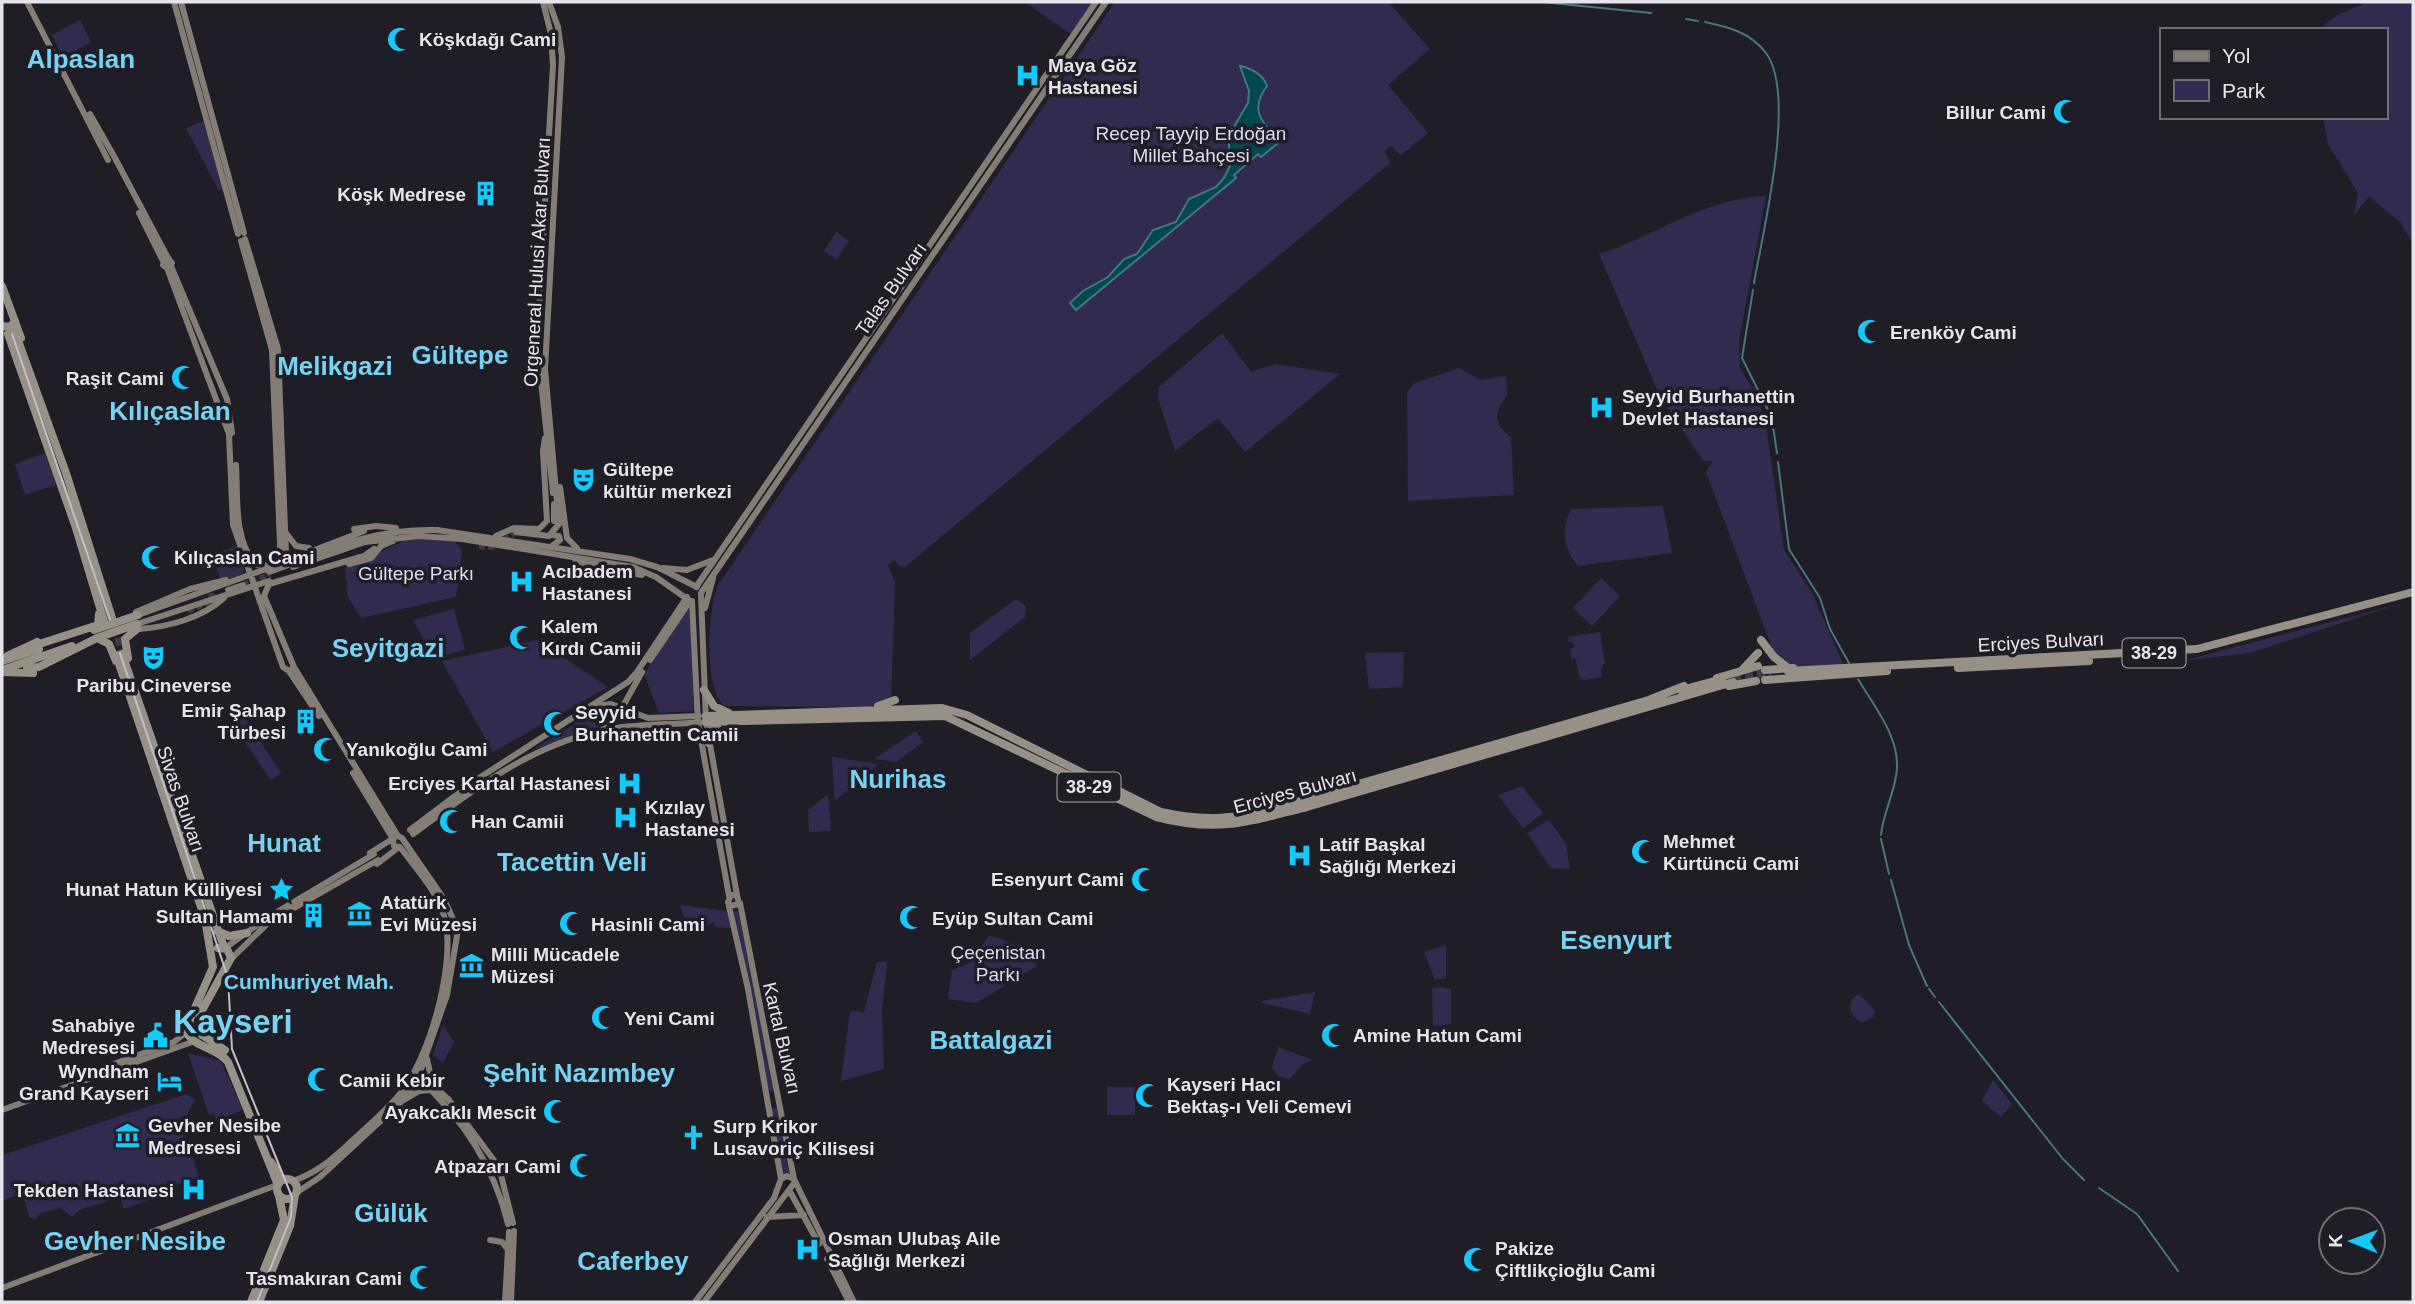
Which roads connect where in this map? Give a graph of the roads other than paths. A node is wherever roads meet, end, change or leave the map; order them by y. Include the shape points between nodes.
1 (29, 2) edge
2 (174, 2) edge
3 (181, 2) edge
4 (543, 2) edge
5 (549, 2) edge
6 (1096, 2) edge
7 (1108, 2) edge
8 (242, 237) junction
9 (169, 267) junction
10 (2, 286) edge
11 (9, 316) edge
12 (7, 330) edge
13 (226, 400) junction
14 (218, 403) junction
15 (57, 450) junction
16 (556, 467) junction
17 (73, 510) junction
18 (236, 517) junction
19 (553, 522) junction
20 (284, 528) junction
21 (364, 531) dead end
22 (516, 532) tunnel mouth
23 (408, 533) junction
24 (552, 535) junction
25 (419, 536) junction
26 (484, 536) junction
27 (284, 539) junction
28 (479, 546) tunnel mouth
29 (551, 546) junction
30 (345, 547) junction
31 (374, 549) dead end
32 (581, 551) junction
33 (304, 553) junction
34 (279, 554) junction
35 (719, 559) junction
36 (575, 562) dead end
37 (657, 567) junction
38 (311, 570) junction
39 (295, 572) junction
40 (269, 577) junction
41 (245, 579) junction
42 (670, 585) junction
43 (255, 586) junction
44 (199, 589) dead end
45 (698, 590) junction
46 (2413, 592) edge
47 (227, 595) junction
48 (689, 598) junction
49 (2413, 598) edge
50 (196, 605) junction
51 (216, 605) junction
52 (188, 611) tunnel mouth
53 (124, 617) junction
54 (265, 620) junction
55 (109, 621) junction
56 (139, 621) junction
57 (702, 624) junction
58 (78, 632) junction
59 (99, 636) junction
60 (1761, 640) dead end
61 (33, 646) dead end
62 (1758, 653) dead end
63 (119, 655) tunnel mouth
64 (32, 659) junction
65 (2, 660) edge
66 (2053, 660) junction
67 (291, 666) junction
68 (27, 668) dead end
69 (1766, 668) junction
70 (1743, 669) junction
71 (1884, 670) junction
72 (2, 671) edge
73 (44, 671) junction
74 (1788, 671) junction
75 (1761, 681) junction
76 (704, 690) junction
77 (1651, 699) junction
78 (895, 700) dead end
79 (621, 708) junction
80 (866, 710) junction
81 (586, 711) junction
82 (735, 715) junction
83 (702, 720) junction
84 (725, 721) junction
85 (1584, 725) junction
86 (601, 731) junction
87 (709, 743) junction
88 (150, 746) junction
89 (482, 780) junction
90 (411, 832) dead end
91 (399, 842) junction
92 (323, 886) junction
93 (321, 895) junction
94 (733, 896) junction
95 (740, 903) junction
96 (730, 906) junction
97 (451, 928) junction
98 (217, 932) junction
99 (247, 933) junction
100 (225, 948) junction
101 (213, 957) junction
102 (229, 962) junction
103 (189, 1030) junction
104 (199, 1035) junction
105 (428, 1054) junction
106 (416, 1073) junction
107 (432, 1088) junction
108 (402, 1101) junction
109 (2, 1108) edge
110 (794, 1181) junction
111 (780, 1182) junction
112 (281, 1187) junction
113 (788, 1191) junction
114 (296, 1194) junction
115 (804, 1215) junction
116 (767, 1217) junction
117 (511, 1227) junction
118 (490, 1240) dead end
119 (508, 1252) junction
120 (2, 1290) edge
121 (251, 1302) edge
122 (259, 1302) edge
123 (505, 1302) edge
124 (511, 1302) edge
125 (695, 1302) edge
126 (704, 1302) edge
127 (852, 1302) edge

1 - 9 main road
2 - 8 main road
3 - 8 main road
4 - 19 main road, Orgeneral Hulusi Akar Bulvarı via 553,51 537,344 546,433 543,451
5 - 16 main road, Orgeneral Hulusi Akar Bulvarı via 562,57 545,375
6 - 35 main road, Talas Bulvarı
7 - 35 main road, Talas Bulvarı
8 - 20 main road via 278,349
8 - 34 main road via 272,350
9 - 13 main road
9 - 14 main road
10 - 11 highway
11 - 12 highway
11 - 15 highway
12 - 15 highway
12 - 17 highway
13 - 14 main road
13 - 18 main road
14 - 18 main road via 229,434
15 - 17 highway
16 - 19 main road, Orgeneral Hulusi Akar Bulvarı
16 - 32 main road via 567,538
17 - 53 highway via 115,613
17 - 55 highway
17 - 58 highway via 101,620 99,625
18 - 40 main road via 251,559
18 - 41 main road
19 - 24 main road
19 - 26 main road via 537,529 515,528
20 - 23 main road via 291,543 305,549 361,527
20 - 27 main road
21 - 33 main road
22 - 24 main road
23 - 25 main road
23 - 26 main road
23 - 30 main road via 369,534
23 - 38 main road via 383,544 367,560
24 - 29 main road via 560,540
25 - 28 main road
25 - 42 main road via 615,563
26 - 29 main road
27 - 33 main road via 291,551
27 - 34 main road via 286,554
29 - 32 main road
30 - 39 main road
30 - 40 main road
31 - 38 main road via 365,556
32 - 37 main road
33 - 40 main road
34 - 40 main road
35 - 37 main road via 687,570
35 - 45 main road, Talas Bulvarı
35 - 57 main road
36 - 42 main road via 626,570
37 - 45 main road
38 - 39 main road
38 - 40 main road via 270,583
39 - 40 main road
40 - 41 main road
40 - 41 main road
40 - 43 main road
40 - 67 main road via 264,596
41 - 43 main road
41 - 56 main road
42 - 48 main road
43 - 47 main road
43 - 54 main road
44 - 56 main road
45 - 48 main road via 689,588
45 - 48 main road via 699,600
45 - 57 main road
46 - 66 highway, Erciyes Bulvarı / 38-29 via 2214,646
47 - 50 main road
47 - 51 main road
47 - 54 main road via 250,594
48 - 79 main road
48 - 81 main road via 637,672
48 - 83 main road
49 - 66 highway, Erciyes Bulvarı / 38-29 via 2198,653
50 - 51 main road
50 - 56 main road
51 - 56 main road via 200,614
52 - 56 main road
53 - 55 highway
53 - 56 highway
54 - 67 main road via 282,664
55 - 56 highway
55 - 59 highway
56 - 59 highway
56 - 88 highway via 124,645
57 - 76 main road
58 - 59 highway
58 - 61 highway
58 - 65 highway via 67,631 27,645
59 - 64 highway
59 - 65 highway
59 - 68 highway via 39,667
59 - 73 highway
59 - 88 highway via 111,647 138,729
60 - 74 highway
62 - 70 highway
63 - 88 highway, Sivas Bulvarı
64 - 72 highway
64 - 73 highway via 24,664 25,670
66 - 71 highway, Erciyes Bulvarı / 38-29
67 - 91 main road
69 - 70 highway, Erciyes Bulvarı
69 - 74 highway, Erciyes Bulvarı
69 - 75 highway via 1769,673
70 - 75 highway
70 - 77 highway, Erciyes Bulvarı
71 - 74 highway, Erciyes Bulvarı / 38-29
71 - 75 highway
72 - 73 highway
75 - 85 highway
76 - 82 highway via 716,708
76 - 83 main road
77 - 80 highway, Erciyes Bulvarı / 38-29 via 1245,816 1194,819 1161,812 967,715 942,708
77 - 85 highway, Erciyes Bulvarı / 38-29 via 1733,679
78 - 80 highway
79 - 81 main road, 38-29 via 605,704
79 - 83 main road, Erciyes Bulvarı / 38-29 via 648,718
79 - 86 main road
80 - 82 highway, Erciyes Bulvarı / 38-29
81 - 89 main road
82 - 83 highway, Erciyes Bulvarı / 38-29
83 - 84 highway, Erciyes Bulvarı / 38-29
83 - 86 main road, Erciyes Bulvarı
83 - 87 main road
83 - 94 main road
84 - 85 highway, Erciyes Bulvarı / 38-29 via 945,716 1156,817 1192,826 1245,823
84 - 87 highway via 714,726
86 - 89 main road, Erciyes Bulvarı via 537,752
87 - 94 main road
88 - 98 highway, Sivas Bulvarı
88 - 101 highway, Sivas Bulvarı
89 - 90 main road
89 - 91 main road
91 - 92 main road
91 - 93 main road via 383,861
91 - 97 main road via 430,877
92 - 93 main road via 376,857
92 - 99 main road
93 - 102 main road via 268,923
94 - 95 main road, Kartal Bulvarı
94 - 96 main road, Kartal Bulvarı
95 - 96 main road
95 - 110 main road, Kartal Bulvarı
96 - 111 main road, Kartal Bulvarı
97 - 105 main road via 447,995
97 - 106 main road via 440,1006
98 - 99 highway via 232,937
98 - 100 highway, Sivas Bulvarı
99 - 100 main road
100 - 101 highway
100 - 102 highway, Sivas Bulvarı
101 - 102 highway via 219,966
101 - 103 highway via 212,975
102 - 104 highway via 200,1014
103 - 104 highway via 189,1037
103 - 109 main road via 174,1042
104 - 109 main road
104 - 112 highway via 233,1060
105 - 106 main road
105 - 107 main road
106 - 107 main road
106 - 108 main road
106 - 112 main road via 324,1166
107 - 108 main road
107 - 117 main road via 494,1170
108 - 114 main road
110 - 111 main road via 787,1176
110 - 113 main road
110 - 127 main road, Kartal Bulvarı
111 - 113 main road
111 - 125 main road via 774,1198
112 - 114 highway
112 - 114 highway via 286,1199
112 - 120 main road
112 - 121 highway via 284,1220
113 - 115 main road
113 - 116 main road
114 - 122 highway via 290,1226
115 - 116 main road
115 - 127 main road
116 - 126 main road
117 - 119 main road
117 - 124 main road
118 - 119 main road via 503,1243
119 - 123 main road

